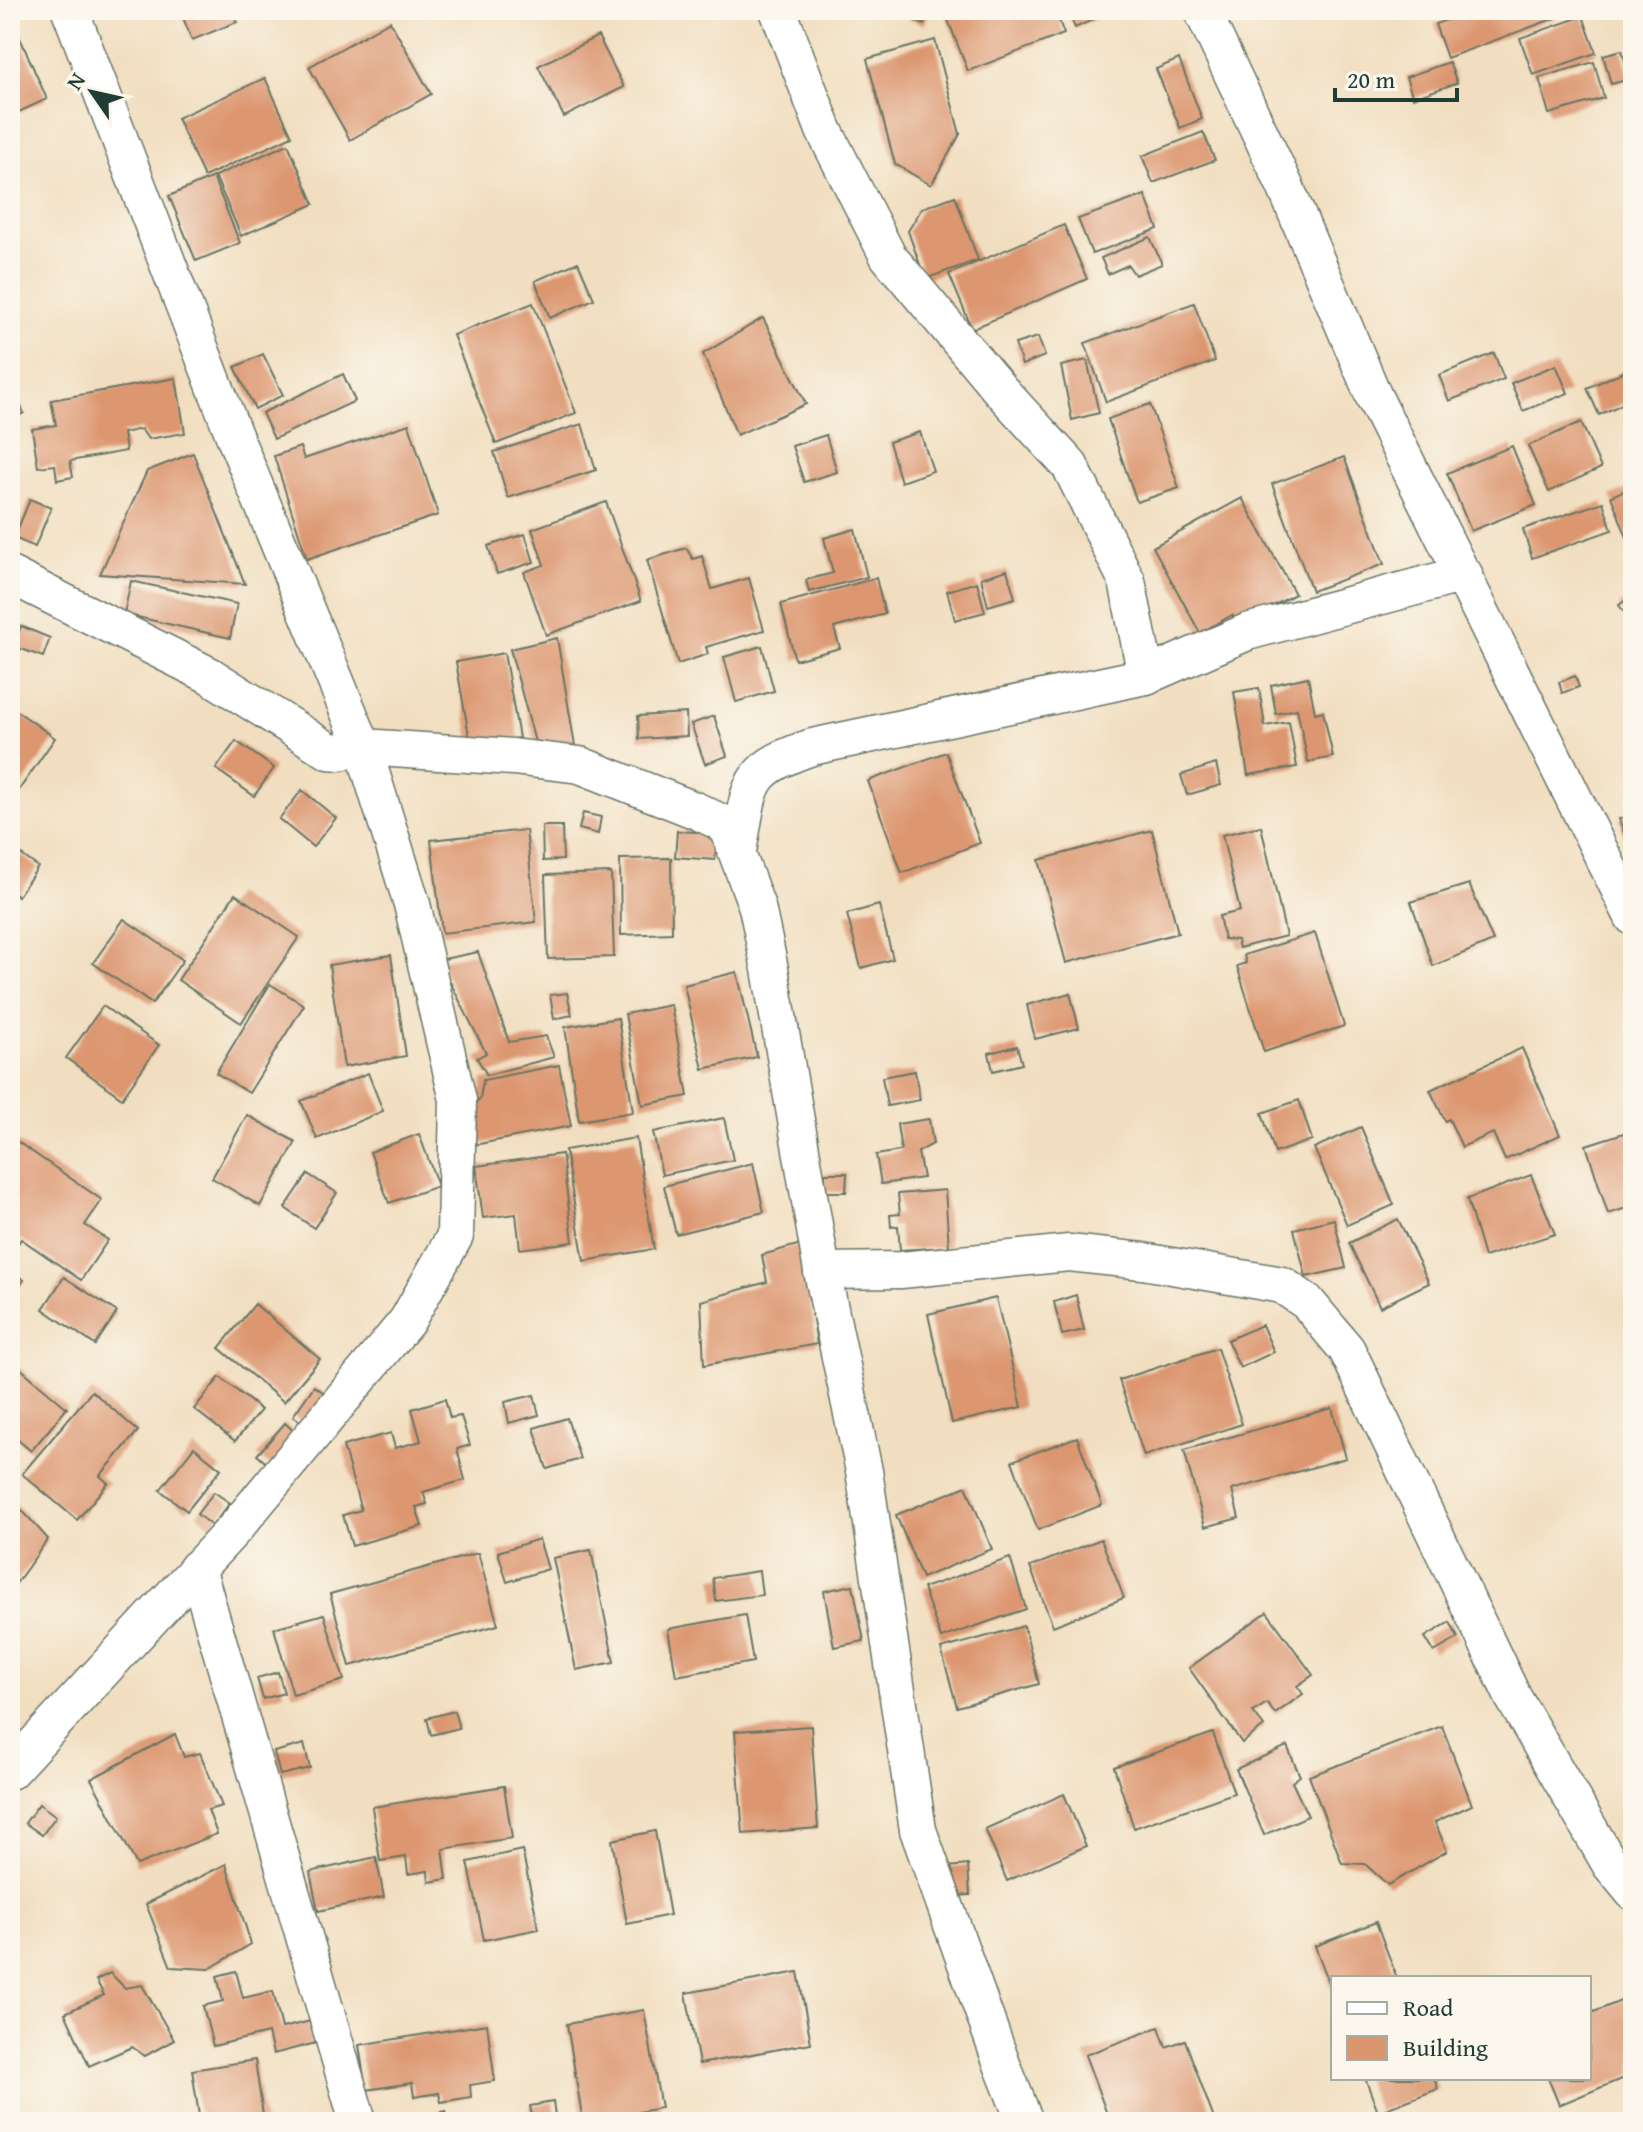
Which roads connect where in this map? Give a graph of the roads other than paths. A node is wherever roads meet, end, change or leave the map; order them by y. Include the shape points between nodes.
1 (70, 10) edge
2 (778, 10) edge
3 (1202, 10) edge
4 (1464, 574) junction
5 (10, 575) edge
6 (1146, 676) junction
7 (363, 747) junction
8 (738, 851) junction
9 (1633, 917) edge
10 (822, 1271) junction
11 (197, 1568) junction
12 (10, 1771) edge
13 (1633, 1892) edge
14 (358, 2122) edge
15 (1025, 2122) edge

1 - 7 street via 233,433
2 - 6 street via 824,130 888,256 1070,466 1127,581
3 - 4 street via 1285,186 1374,397
4 - 6 street via 1247,632
4 - 9 street
5 - 7 street via 209,675 329,751
6 - 8 street via 812,747 778,759 758,774 750,792
7 - 8 street via 580,765 720,822
7 - 11 street via 412,904 458,1100 455,1236 407,1321
8 - 10 street via 767,954
10 - 13 street via 901,1270 1069,1253 1282,1285 1307,1302 1347,1350 1513,1697 1610,1864
10 - 15 street via 864,1471 918,1830
11 - 12 street
11 - 14 street

